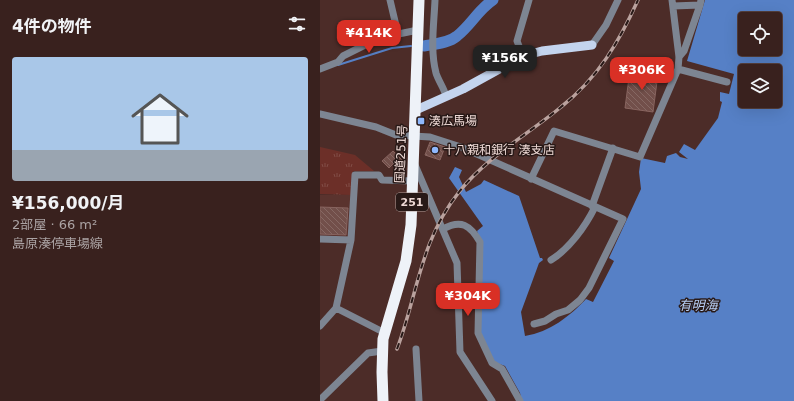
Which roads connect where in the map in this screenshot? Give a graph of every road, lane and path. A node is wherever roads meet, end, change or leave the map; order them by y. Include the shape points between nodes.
1 (390, 0) edge
2 (419, 0) edge
3 (435, 0) edge
4 (529, 0) edge
5 (618, 0) edge
6 (673, 3) edge
7 (700, 3) edge
8 (418, 30) junction
9 (398, 34) junction
10 (592, 45) joint
11 (523, 56) junction
12 (679, 57) junction
13 (320, 69) edge
14 (678, 69) junction
15 (727, 82) dead end
16 (446, 96) junction
17 (416, 110) junction
18 (320, 114) edge
19 (415, 136) junction
20 (613, 148) junction
21 (414, 163) junction
22 (531, 179) junction
23 (413, 181) junction
24 (594, 207) junction
25 (443, 229) junction
26 (320, 239) edge
27 (351, 240) junction
28 (550, 260) dead end
29 (459, 302) junction
30 (478, 302) junction
31 (336, 308) junction
32 (534, 324) dead end
33 (320, 326) edge
34 (385, 333) junction
35 (416, 349) dead end
36 (382, 351) junction
37 (320, 400) edge
38 (383, 401) edge
39 (419, 401) edge
40 (492, 401) edge
41 (520, 401) edge

1 - 9 street
2 - 8 highway, 国道251号 / 251
3 - 16 street via 434,45 437,75
4 - 11 street via 517,41
5 - 10 street via 606,25
6 - 7 street
6 - 12 street
7 - 12 street via 684,52
8 - 9 street
8 - 17 highway, 国道251号 / 251
9 - 13 street via 379,38 343,56 338,62
10 - 11 main road via 542,50
11 - 16 main road
12 - 14 street
14 - 15 street
14 - 20 street via 640,157
16 - 17 main road
17 - 19 highway, 国道251号 / 251
18 - 19 street via 376,127 396,135
19 - 21 highway, 国道251号 / 251
19 - 22 street via 430,137 461,147
20 - 22 street via 554,131
20 - 24 street
21 - 23 highway, 国道251号 / 251
21 - 25 street
22 - 24 street
23 - 27 street via 382,180 379,175 355,175
23 - 34 highway, 国道251号 / 251 via 406,261
24 - 28 street via 588,220 570,242
24 - 32 street via 623,219 589,288 568,310
25 - 29 street via 457,263
25 - 30 street via 454,224 464,225 473,231 480,242
26 - 27 street
27 - 31 street
29 - 30 street
29 - 40 street via 460,352
30 - 41 street via 478,333 492,363 502,369
31 - 33 street
31 - 34 street
34 - 36 highway, 国道251号 / 251
35 - 39 street
36 - 37 street via 368,353
36 - 38 highway, 国道251号 / 251

